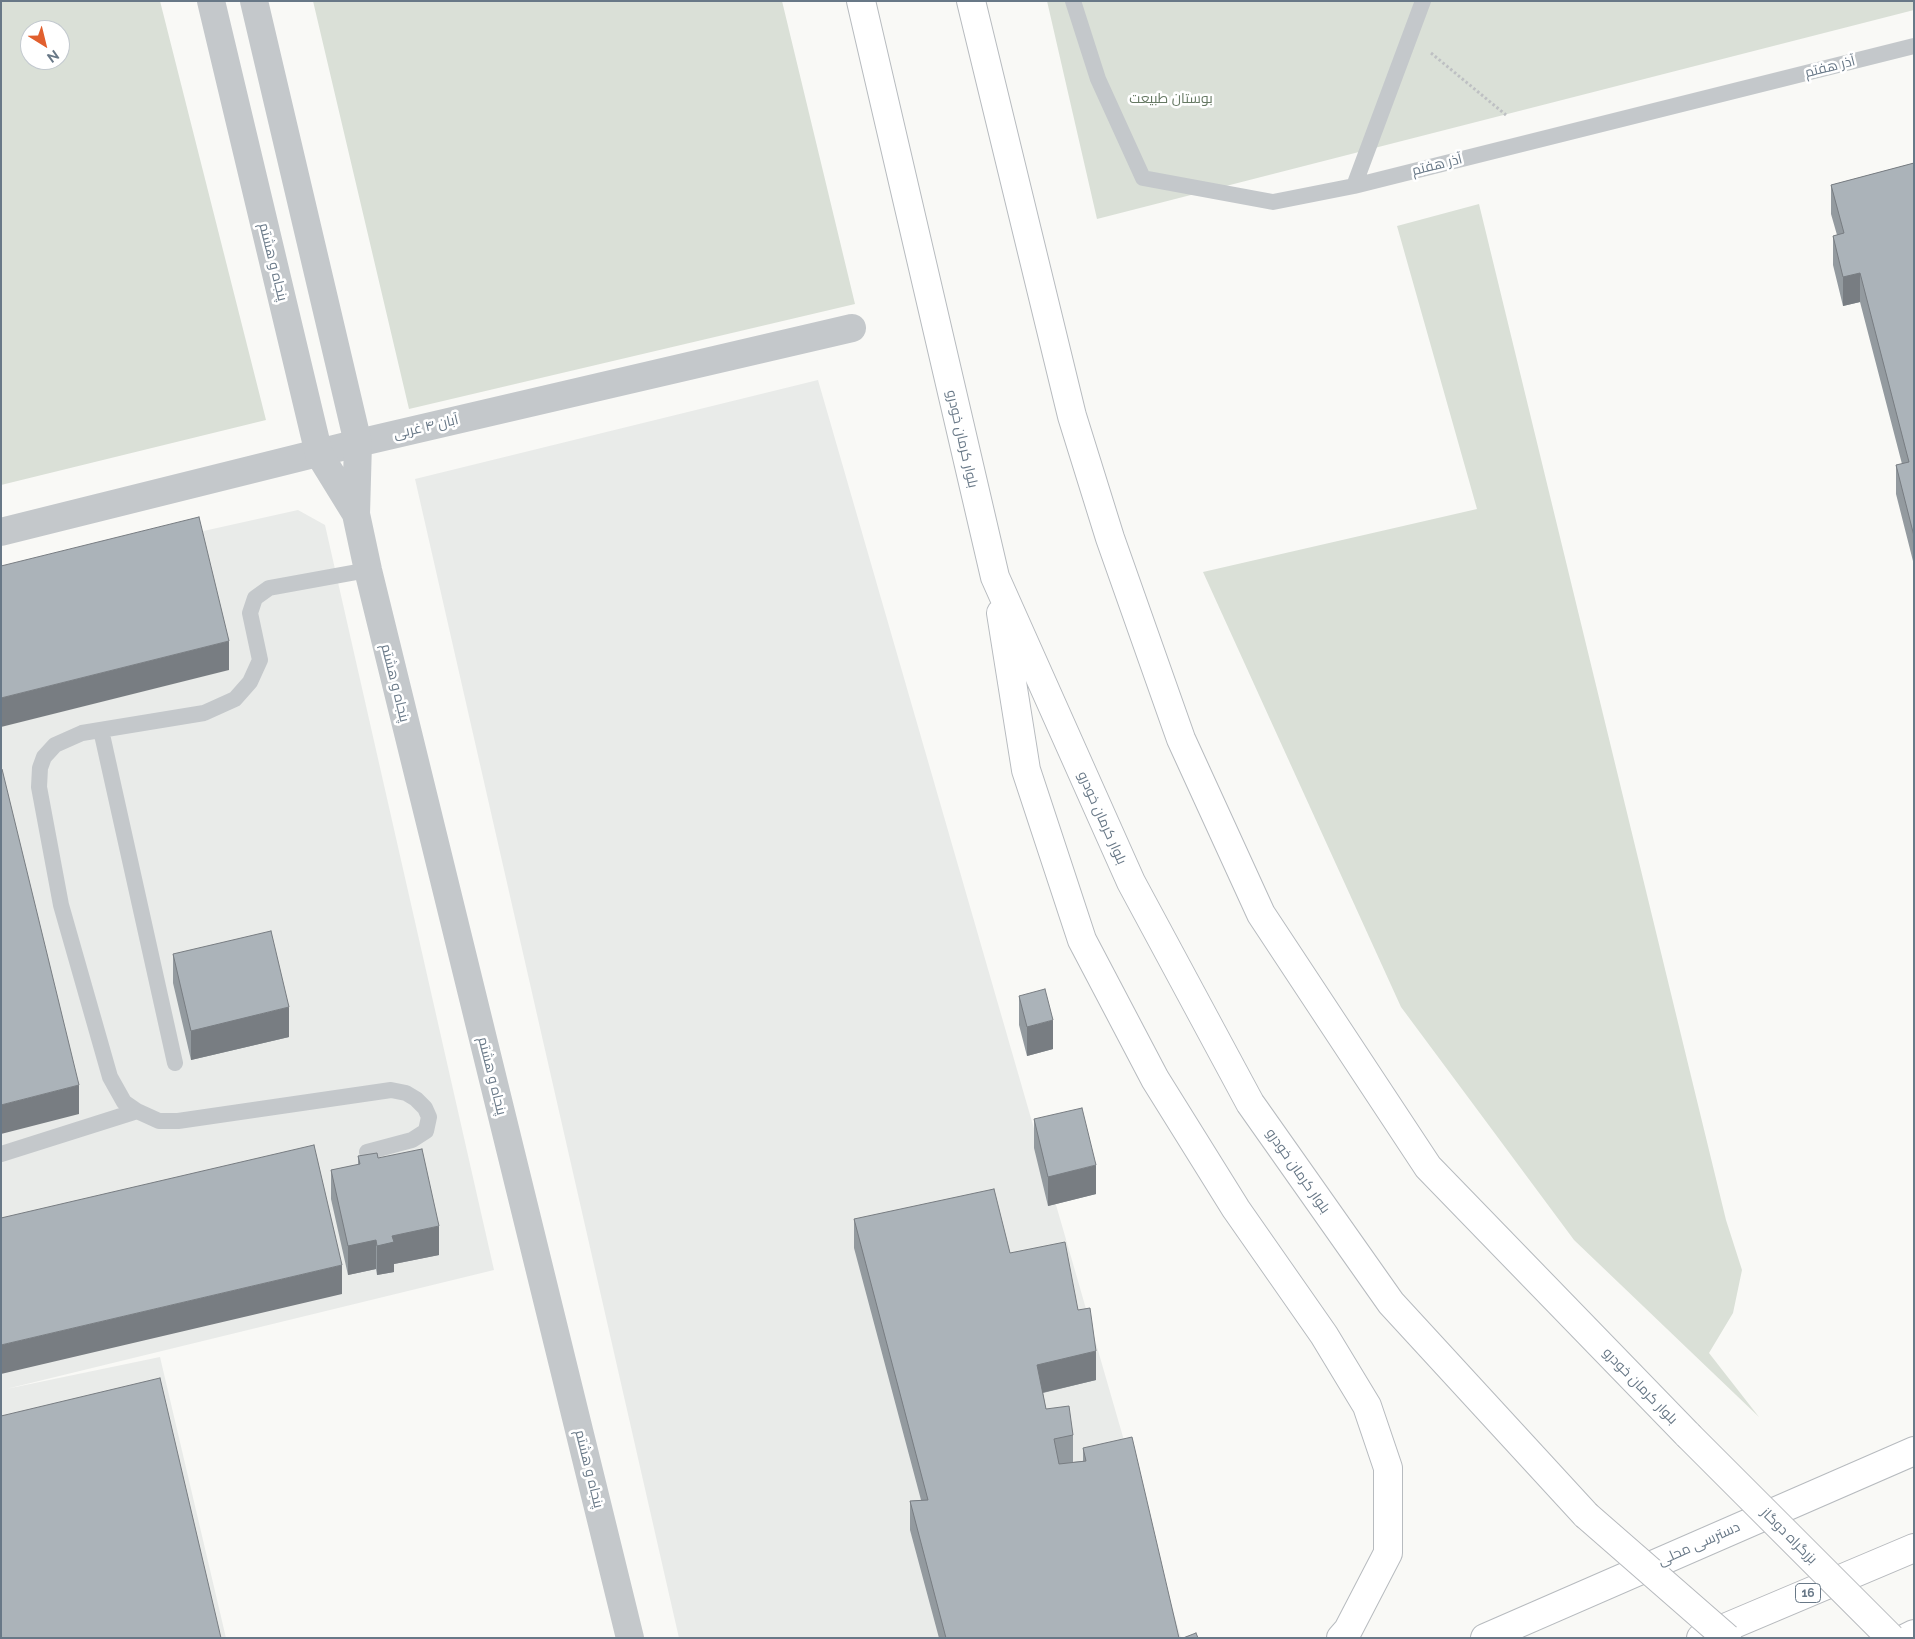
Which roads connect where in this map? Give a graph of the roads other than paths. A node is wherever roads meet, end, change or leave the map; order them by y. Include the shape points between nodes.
1 (210, 1) edge
2 (254, 1) edge
3 (861, 1) edge
4 (971, 1) edge
5 (1073, 1) edge
6 (1423, 1) edge
7 (1914, 46) edge
8 (1354, 186) junction
9 (852, 328) dead end
10 (358, 443) junction
11 (319, 454) junction
12 (356, 514) junction
13 (1, 532) edge
14 (368, 570) junction
15 (995, 577) junction
16 (101, 730) junction
17 (174, 1064) dead end
18 (136, 1111) junction
19 (367, 1152) dead end
20 (1, 1154) edge
21 (1688, 1434) joint
22 (1914, 1451) edge
23 (1914, 1548) edge
24 (1693, 1608) junction
25 (1914, 1634) edge
26 (630, 1638) edge
27 (1341, 1638) edge
28 (1485, 1638) edge
29 (1702, 1638) edge
30 (1716, 1638) edge
31 (1727, 1638) edge
32 (1891, 1638) edge
33 (1906, 1638) edge

1 - 11 street, پنجاه و هشتم
2 - 10 street, پنجاه و هشتم
3 - 15 main road, بلوار کرمان خودرو
4 - 21 main road, بلوار کرمان خودرو via 1072,416 1110,538 1181,739 1261,914 1428,1167
5 - 8 lane, آذر هفتم via 1098,79 1143,178 1273,202
6 - 8 lane
7 - 8 lane, آذر هفتم
9 - 10 street, آبان ۴ غربی
10 - 11 street, آبان ۴ غربی
10 - 12 street, پنجاه و هشتم
11 - 12 street, پنجاه و هشتم
11 - 13 street, آبان ۴ غربی
12 - 14 street, پنجاه و هشتم
14 - 16 lane via 269,588 255,598 250,613 260,660 250,682 235,699 204,714
14 - 26 street, پنجاه و هشتم
15 - 24 main road, بلوار کرمان خودرو, bridge via 1131,882 1250,1103 1390,1303 1586,1515
15 - 27 main road via 1026,770 1082,940 1155,1079 1236,1209 1324,1334 1366,1406 1388,1468 1388,1553
16 - 17 lane
16 - 18 lane via 82,733 55,745 44,757 39,787 61,905 110,1077 124,1102
18 - 19 lane via 159,1122 178,1121 391,1090 406,1093 425,1108 429,1117 426,1131 412,1140
18 - 20 lane
21 - 32 main road, بزرگراه دوگاز, bridge
22 - 28 main road, دسترسی محلی
23 - 29 main road, 16
24 - 30 main road, bridge
24 - 31 main road, bridge
25 - 33 main road

